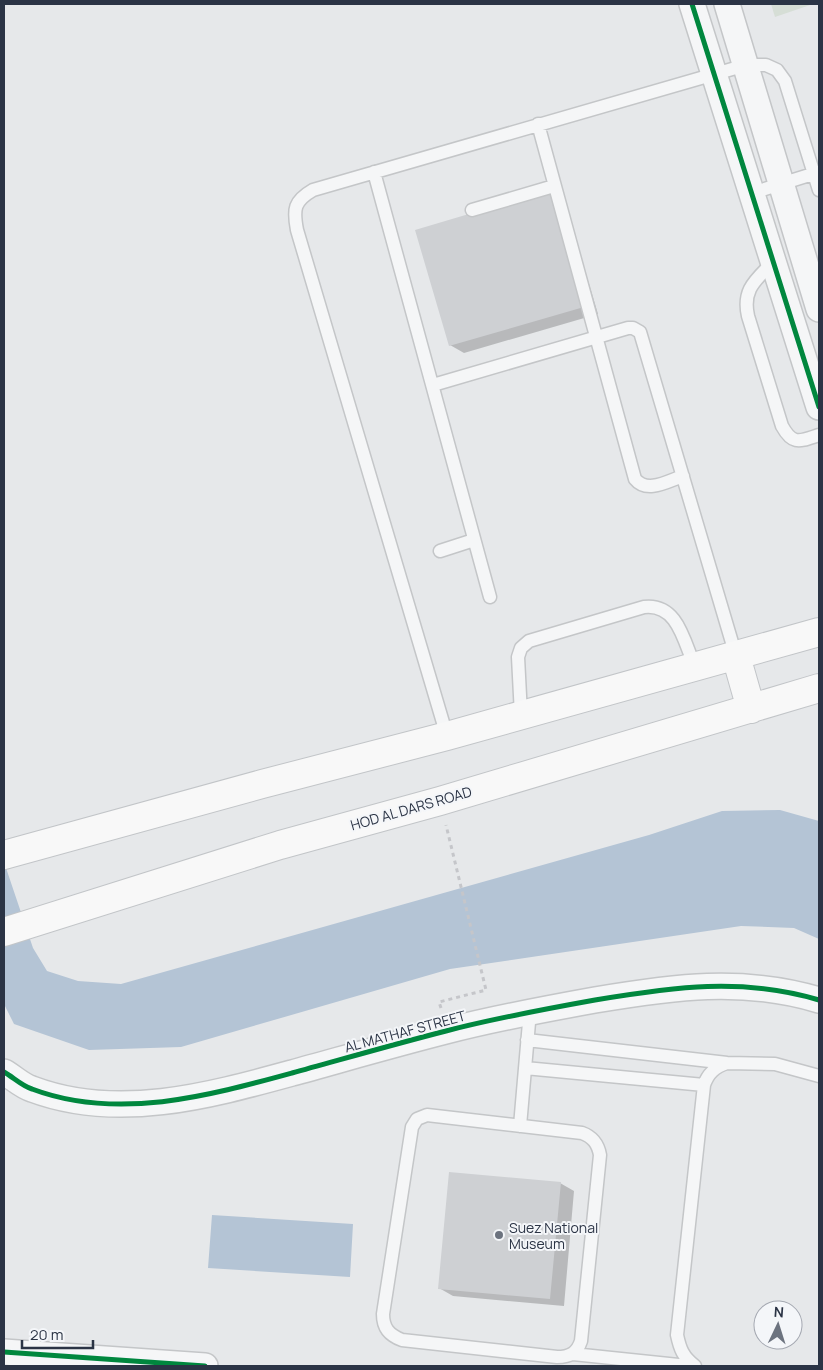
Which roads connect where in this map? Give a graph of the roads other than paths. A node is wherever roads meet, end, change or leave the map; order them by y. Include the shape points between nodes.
1 (692, 4) edge
2 (727, 4) edge
3 (746, 65) junction
4 (714, 74) junction
5 (538, 124) junction
6 (374, 172) junction
7 (817, 173) edge
8 (782, 184) junction
9 (554, 186) junction
10 (819, 190) edge
11 (752, 193) junction
12 (472, 210) dead end
13 (773, 262) junction
14 (819, 309) edge
15 (595, 337) junction
16 (432, 385) junction
17 (818, 401) edge
18 (819, 435) edge
19 (683, 476) junction
20 (474, 540) junction
21 (440, 550) dead end
22 (490, 597) dead end
23 (819, 632) edge
24 (736, 656) junction
25 (695, 667) junction
26 (819, 688) edge
27 (751, 709) junction
28 (522, 715) junction
29 (447, 736) junction
30 (11, 853) edge
31 (4, 932) edge
32 (819, 1000) edge
33 (530, 1011) junction
34 (528, 1040) junction
35 (727, 1064) junction
36 (525, 1068) junction
37 (4, 1072) edge
38 (819, 1076) edge
39 (704, 1085) junction
40 (520, 1126) junction
41 (4, 1352) edge
42 (573, 1354) junction
43 (205, 1366) edge
44 (688, 1366) edge
45 (695, 1366) edge

1 - 4 street
2 - 3 street
3 - 4 lane
3 - 7 lane via 766,65 777,70 785,81
3 - 8 street
4 - 5 lane
4 - 11 street
5 - 6 lane
5 - 9 lane
6 - 16 lane
6 - 29 lane via 313,190 301,197 295,208 295,219
7 - 8 lane
7 - 10 lane
8 - 11 lane
8 - 14 street
9 - 12 lane
9 - 15 lane
11 - 13 street
13 - 17 street
13 - 18 lane via 749,288 748,316 786,434 799,441
15 - 16 lane
15 - 19 lane via 628,328 640,332
15 - 19 lane via 635,479 639,484 652,486
16 - 20 lane
19 - 24 lane
20 - 21 lane
20 - 22 lane
23 - 24 main road
24 - 25 main road
24 - 27 main road
25 - 28 main road
25 - 28 lane via 670,614 662,608 644,607 529,641 521,648 518,657
26 - 27 main road, HOD AL DARS ROAD
27 - 31 main road, HOD AL DARS ROAD via 280,845
28 - 29 main road
29 - 30 main road
32 - 33 street, AL MATHAF STREET via 759,987 695,986
33 - 34 lane
33 - 37 street, AL MATHAF STREET via 245,1086 158,1104 72,1100 30,1089
34 - 35 lane
34 - 36 lane
35 - 38 lane via 776,1064
35 - 39 lane via 712,1071
36 - 39 lane
36 - 40 lane
39 - 45 lane via 677,1335 679,1348
40 - 42 lane via 582,1133 595,1141 599,1148 581,1341
40 - 42 lane via 427,1115 414,1122 383,1323 387,1331 402,1340 557,1357
41 - 43 street
42 - 44 lane

